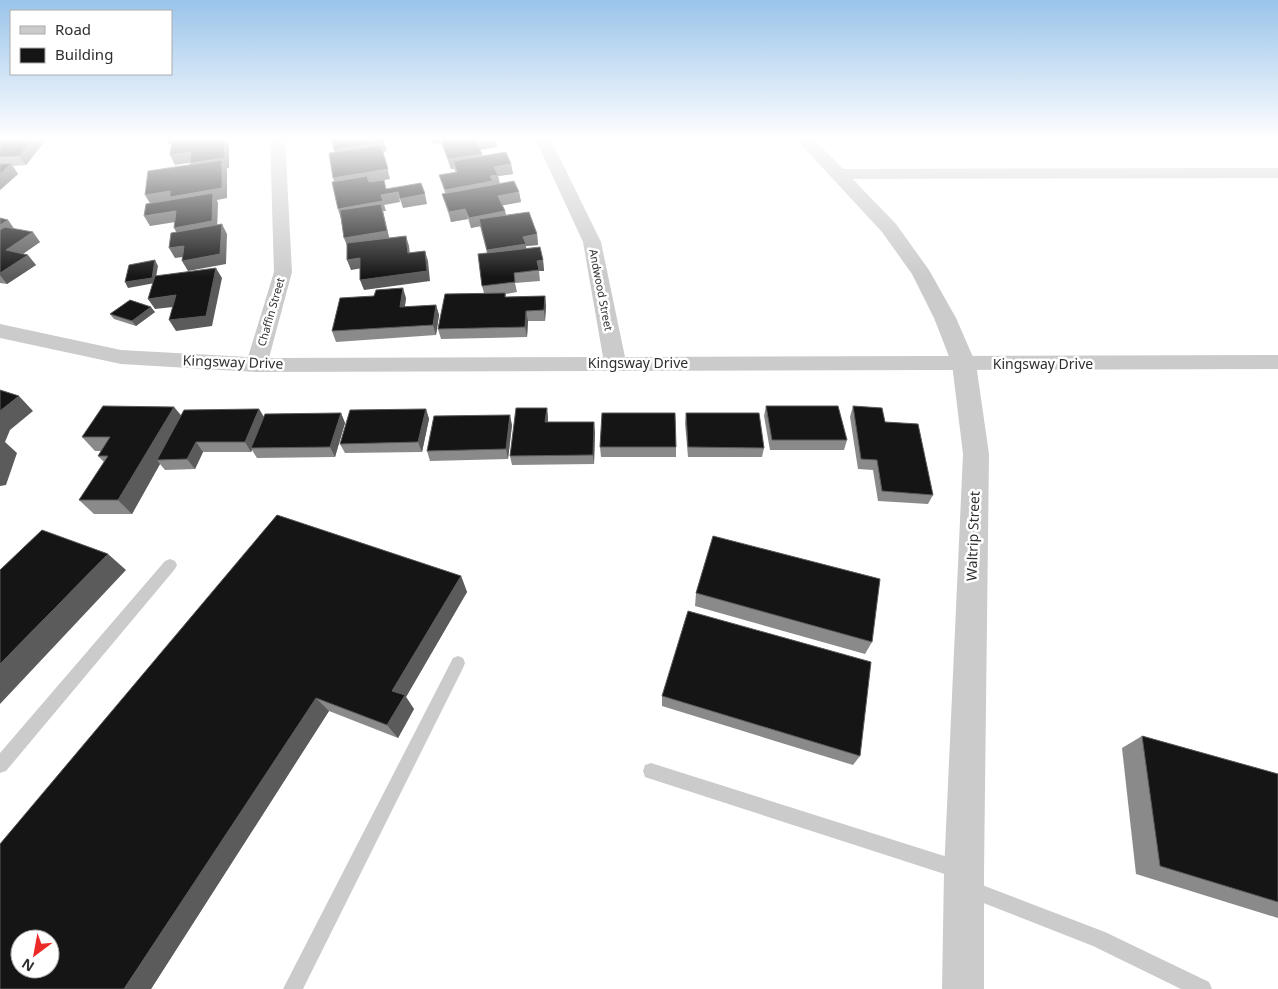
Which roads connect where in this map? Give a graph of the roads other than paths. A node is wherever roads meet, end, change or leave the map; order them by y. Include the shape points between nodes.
1 (279, 184) edge
2 (564, 184) edge
3 (848, 184) edge
4 (1, 332) edge
5 (615, 362) junction
6 (1278, 362) edge
7 (964, 364) junction
8 (256, 365) junction
9 (170, 564) dead end
10 (458, 663) dead end
11 (0, 765) edge
12 (651, 771) dead end
13 (964, 879) junction
14 (293, 989) edge
15 (963, 989) edge
16 (1202, 989) edge

1 - 8 street, Chaffin Street via 283,272
2 - 5 street, Andwood Street via 592,242
3 - 7 street, Waltrip Street via 889,228 922,274
4 - 8 street, Kingsway Drive via 121,357
5 - 7 street, Kingsway Drive
5 - 8 street, Kingsway Drive
6 - 7 street, Kingsway Drive
7 - 13 street, Waltrip Street via 976,454
9 - 11 lane
10 - 14 lane
12 - 13 lane
13 - 15 street, Waltrip Street
13 - 16 lane via 1098,938

